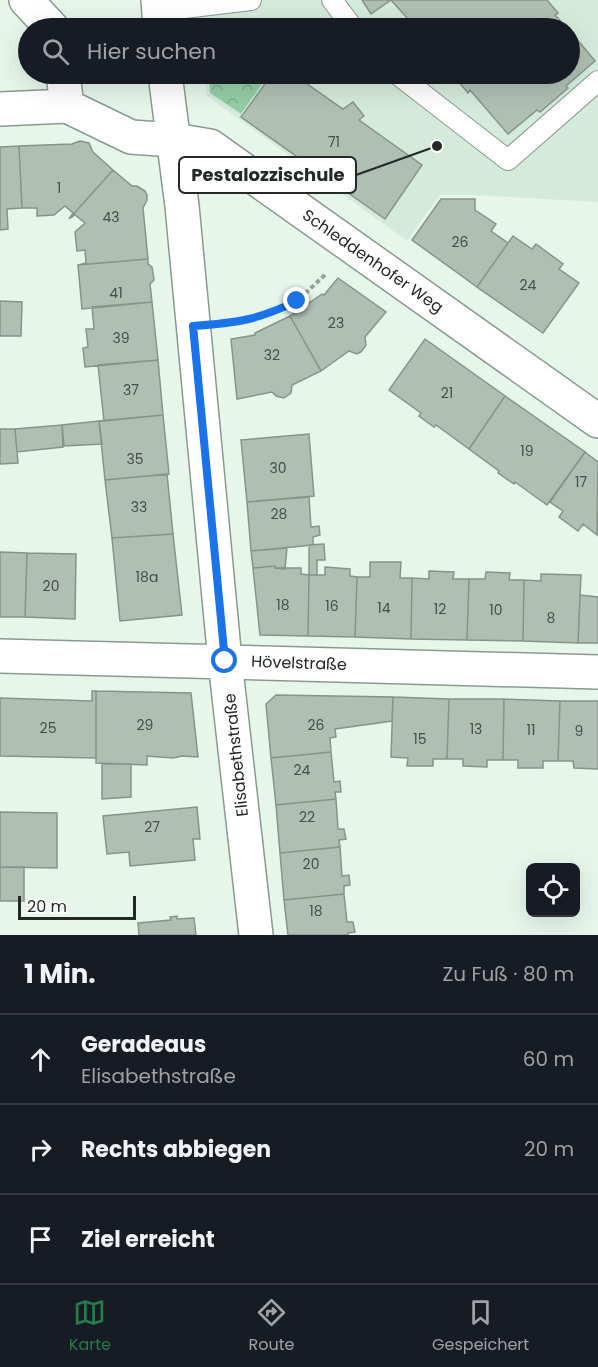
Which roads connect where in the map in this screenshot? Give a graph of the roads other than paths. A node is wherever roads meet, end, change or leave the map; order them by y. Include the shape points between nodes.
1 (26, 0) edge
2 (251, 0) edge
3 (332, 0) edge
4 (159, 13) edge
5 (43, 18) edge
6 (346, 18) edge
7 (598, 81) edge
8 (64, 84) edge
9 (166, 84) edge
10 (410, 84) edge
11 (67, 106) junction
12 (0, 108) edge
13 (174, 140) junction
14 (598, 421) edge
15 (0, 656) edge
16 (225, 661) junction
17 (598, 672) edge
18 (256, 935) edge

1 - 5 street
2 - 4 lane
3 - 6 lane
7 - 10 lane via 508,160
8 - 11 street
9 - 13 street, Elisabethstraße
11 - 12 street
11 - 13 street, Schleddenhofer Weg via 131,138
13 - 14 street, Schleddenhofer Weg via 210,146
13 - 16 street, Elisabethstraße
15 - 16 street, Hövelstraße
16 - 17 street, Hövelstraße
16 - 18 street, Elisabethstraße

